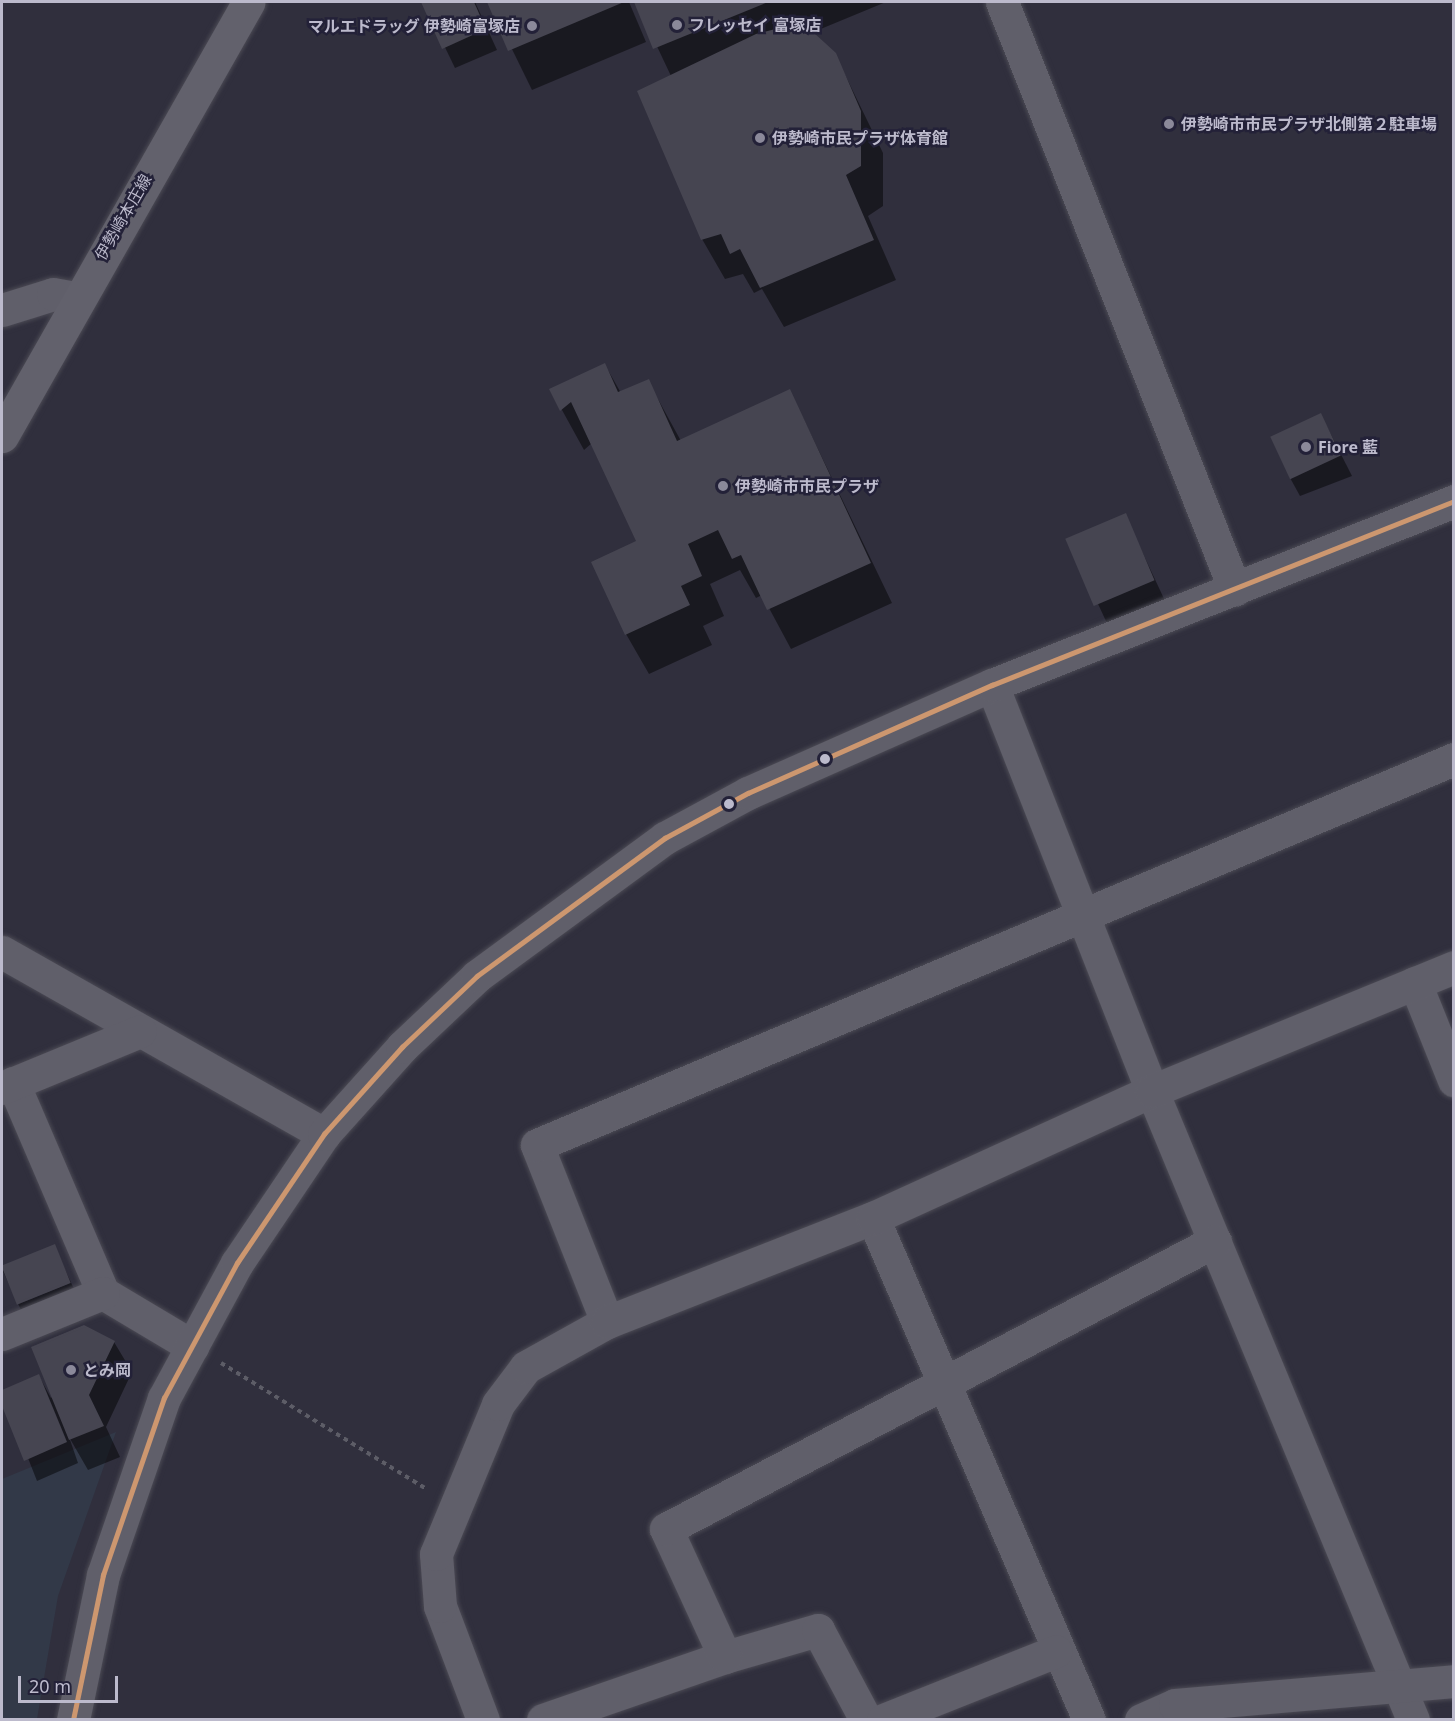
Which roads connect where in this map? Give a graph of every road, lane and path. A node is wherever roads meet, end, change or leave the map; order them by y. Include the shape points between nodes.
1 (249, 2) edge
2 (1002, 2) edge
3 (76, 298) junction
4 (2, 310) edge
5 (2, 436) edge
6 (1454, 501) edge
7 (1234, 590) junction
8 (992, 685) junction
9 (1454, 759) edge
10 (1084, 917) junction
11 (2, 952) edge
12 (1454, 967) edge
13 (1414, 983) junction
14 (140, 1031) junction
15 (1454, 1080) edge
16 (7, 1085) edge
17 (1152, 1091) junction
18 (324, 1134) junction
19 (873, 1218) junction
20 (1215, 1241) junction
21 (103, 1293) junction
22 (607, 1322) junction
23 (2, 1334) edge
24 (192, 1346) junction
25 (940, 1382) junction
26 (455, 1506) junction
27 (1056, 1650) junction
28 (725, 1657) junction
29 (1454, 1681) edge
30 (1398, 1682) junction
31 (73, 1719) edge
32 (483, 1719) edge
33 (543, 1719) edge
34 (866, 1719) edge
35 (883, 1719) edge
36 (1089, 1719) edge
37 (1141, 1719) edge
38 (1413, 1719) edge

1 - 3 main road, 伊勢崎本庄線
2 - 7 street
3 - 4 street via 53,294
3 - 5 main road, 伊勢崎本庄線
6 - 7 street
7 - 8 street
8 - 10 street
8 - 18 street via 748,793 665,838 477,976 402,1047
9 - 10 street
10 - 17 street
10 - 22 street via 537,1145
11 - 14 street
12 - 13 street
13 - 15 street
13 - 17 street
14 - 16 street
14 - 18 street
16 - 21 street
17 - 19 street
17 - 20 street
18 - 24 street via 237,1263
19 - 22 street
19 - 25 street
20 - 25 street
20 - 30 street
21 - 23 street
21 - 24 street
22 - 26 street via 526,1367 498,1404
24 - 26 path
24 - 31 street via 164,1398 103,1575
25 - 27 street
25 - 28 street via 666,1529
26 - 32 street via 436,1554 440,1606
27 - 35 street
27 - 36 street
28 - 33 street
28 - 34 street via 818,1630
29 - 30 street
30 - 37 street via 1175,1705
30 - 38 street

